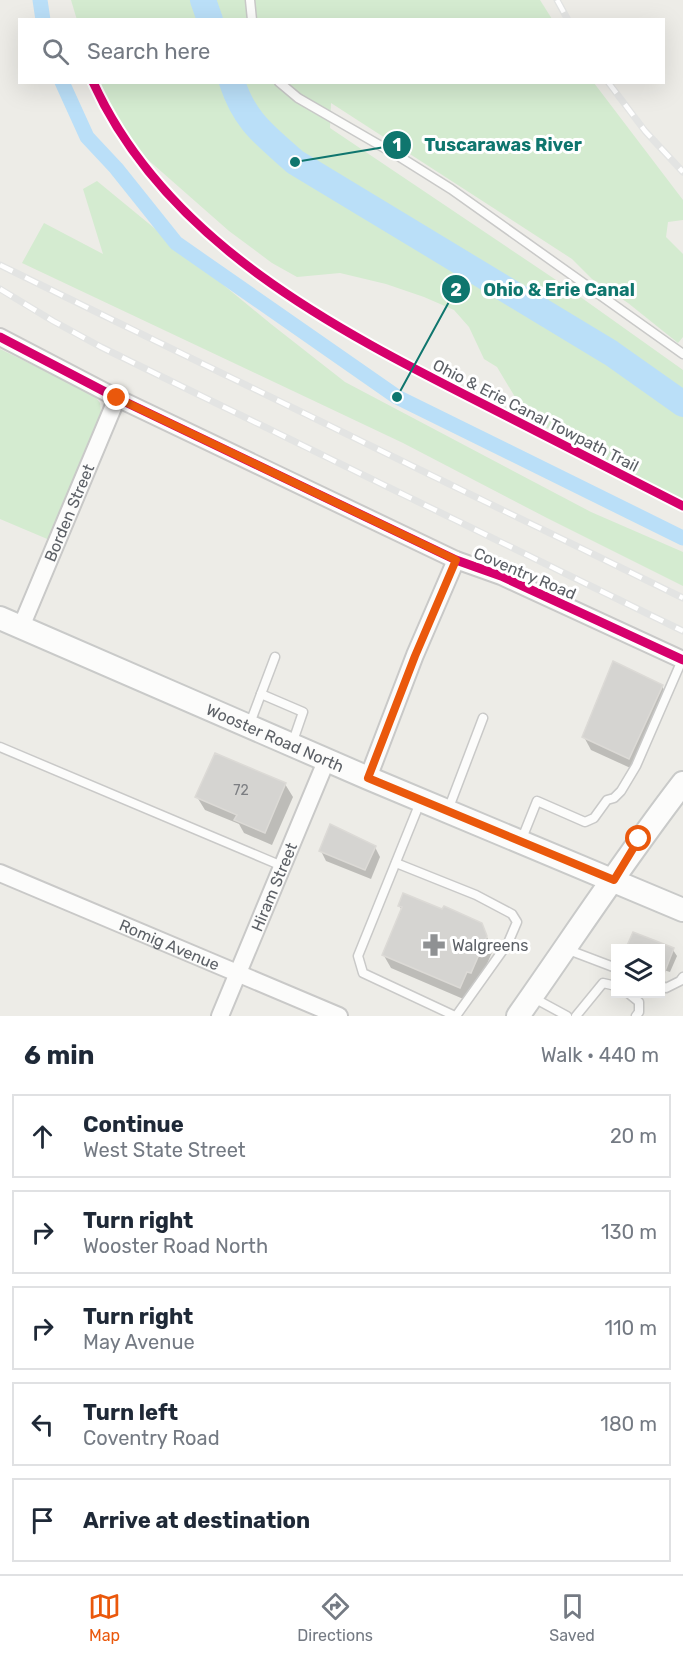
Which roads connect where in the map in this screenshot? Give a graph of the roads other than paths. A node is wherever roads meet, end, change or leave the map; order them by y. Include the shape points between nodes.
1 (250, 0) edge
2 (252, 18) edge
3 (281, 84) edge
4 (0, 337) edge
5 (683, 354) edge
6 (117, 398) junction
7 (456, 560) junction
8 (0, 618) edge
9 (21, 627) junction
10 (275, 657) dead end
11 (683, 660) edge
12 (261, 694) junction
13 (483, 718) dead end
14 (249, 726) junction
15 (292, 744) junction
16 (0, 747) edge
17 (327, 759) junction
18 (368, 778) junction
19 (683, 783) edge
20 (421, 800) junction
21 (448, 811) junction
22 (521, 842) junction
23 (396, 863) junction
24 (282, 866) junction
25 (0, 873) edge
26 (614, 880) junction
27 (683, 910) edge
28 (566, 948) junction
29 (611, 966) edge
30 (238, 975) junction
31 (683, 978) edge
32 (611, 986) edge
33 (665, 988) edge
34 (532, 997) junction
35 (634, 998) edge
36 (220, 1016) edge
37 (339, 1016) edge
38 (456, 1016) edge
39 (519, 1016) edge
40 (567, 1016) edge
41 (576, 1016) edge
42 (636, 1016) edge

1 - 2 lane
3 - 5 lane via 298,98 451,189
4 - 6 street, Coventry Road
6 - 7 street, Coventry Road
6 - 9 street, Borden Street
7 - 11 street, Coventry Road via 501,576
7 - 18 street
8 - 9 main road, Wooster Road North
9 - 14 main road, Wooster Road North
10 - 12 lane
11 - 22 lane via 621,791 585,822 537,801
12 - 14 lane
12 - 15 lane via 303,712
13 - 21 lane
14 - 15 main road, Wooster Road North
15 - 17 main road, Wooster Road North
16 - 24 lane
17 - 18 main road, Wooster Road North
17 - 24 street, Hiram Street
18 - 20 main road, Wooster Road North
19 - 26 main road via 639,839
20 - 21 main road, Wooster Road North
20 - 23 lane
21 - 22 main road, Wooster Road North
22 - 26 main road, Wooster Road North
23 - 38 lane via 358,956 363,973
23 - 38 lane via 476,895 512,914 517,922 508,943
24 - 30 street, Hiram Street
25 - 30 street, Romig Avenue
26 - 27 main road, Wooster Road North
26 - 28 main road
28 - 29 lane
28 - 34 main road
30 - 36 street, Hiram Street
30 - 37 street, Romig Avenue
31 - 33 lane
32 - 41 lane via 603,983
34 - 39 main road
34 - 40 lane
35 - 42 lane via 639,1002

